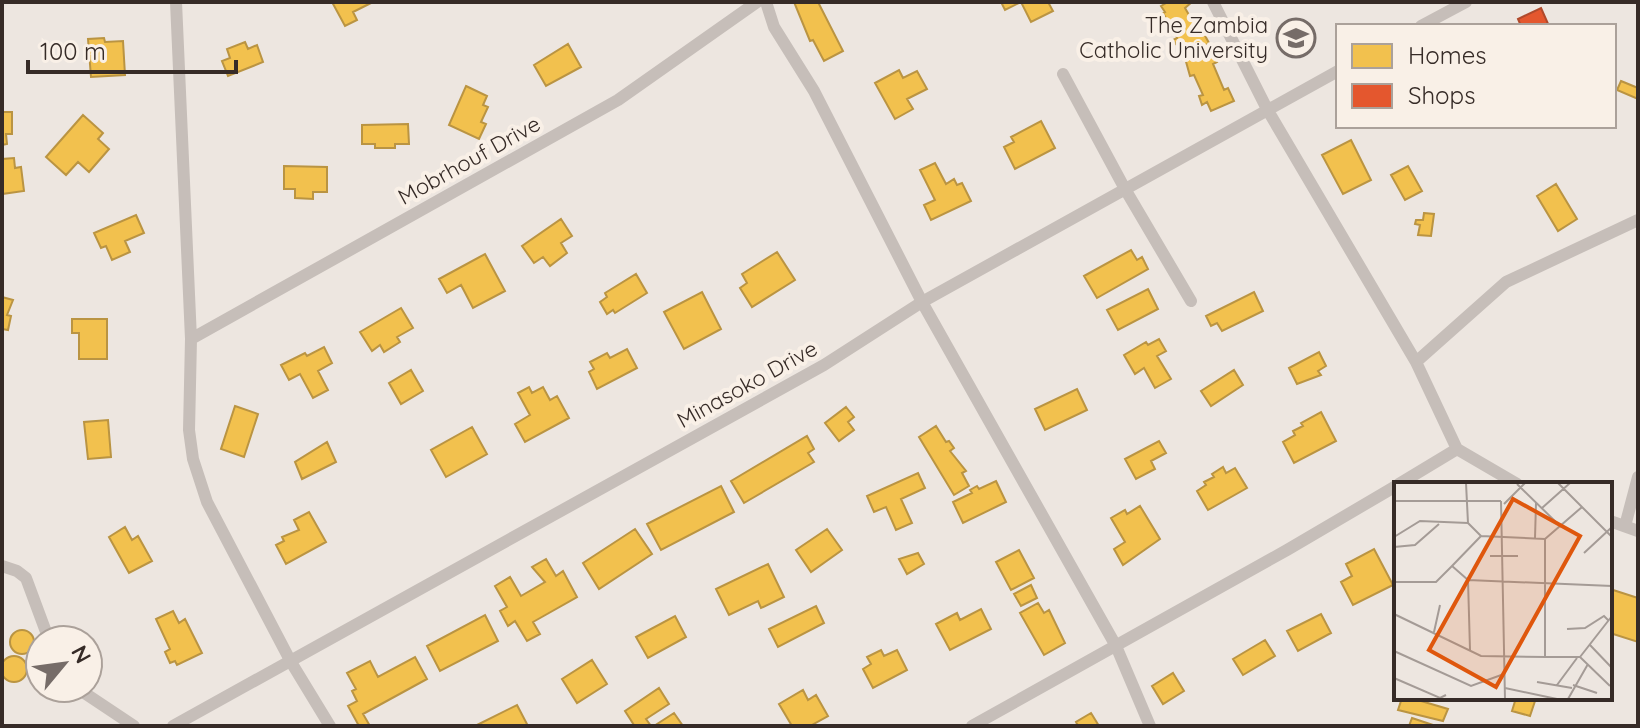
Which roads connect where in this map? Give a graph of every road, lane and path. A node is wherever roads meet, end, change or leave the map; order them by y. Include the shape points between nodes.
1 (176, 2) edge
2 (757, 2) edge
3 (766, 2) edge
4 (1213, 2) edge
5 (1466, 2) edge
6 (1425, 24) edge
7 (1336, 72) edge
8 (1063, 74) dead end
9 (1267, 109) junction
10 (1125, 189) junction
11 (1638, 220) edge
12 (1191, 301) dead end
13 (922, 302) junction
14 (191, 339) junction
15 (1416, 362) junction
16 (1457, 449) junction
17 (1638, 477) edge
18 (1402, 482) edge
19 (1514, 482) edge
20 (1394, 487) edge
21 (1612, 522) edge
22 (1625, 526) junction
23 (1638, 531) edge
24 (2, 566) edge
25 (43, 624) edge
26 (1116, 646) junction
27 (291, 662) junction
28 (101, 704) edge
29 (134, 726) edge
30 (173, 726) edge
31 (330, 726) edge
32 (972, 726) edge
33 (1150, 726) edge

1 - 14 street
2 - 14 street, Mobrhouf Drive via 618,100
3 - 13 street via 774,27 814,91
4 - 9 street
5 - 6 street
7 - 9 street, Minasoko Drive
8 - 10 street
9 - 10 street, Minasoko Drive
9 - 15 street
10 - 12 street
10 - 13 street, Minasoko Drive
11 - 15 street via 1506,282
13 - 26 street
13 - 27 street, Minasoko Drive via 824,365
14 - 27 street via 189,430 199,482
15 - 16 street
16 - 18 street
16 - 19 street
17 - 22 street
20 - 26 street
21 - 22 street
22 - 23 street
24 - 25 street via 26,578
26 - 32 street
26 - 33 street
27 - 30 street, Minasoko Drive
27 - 31 street
28 - 29 street

